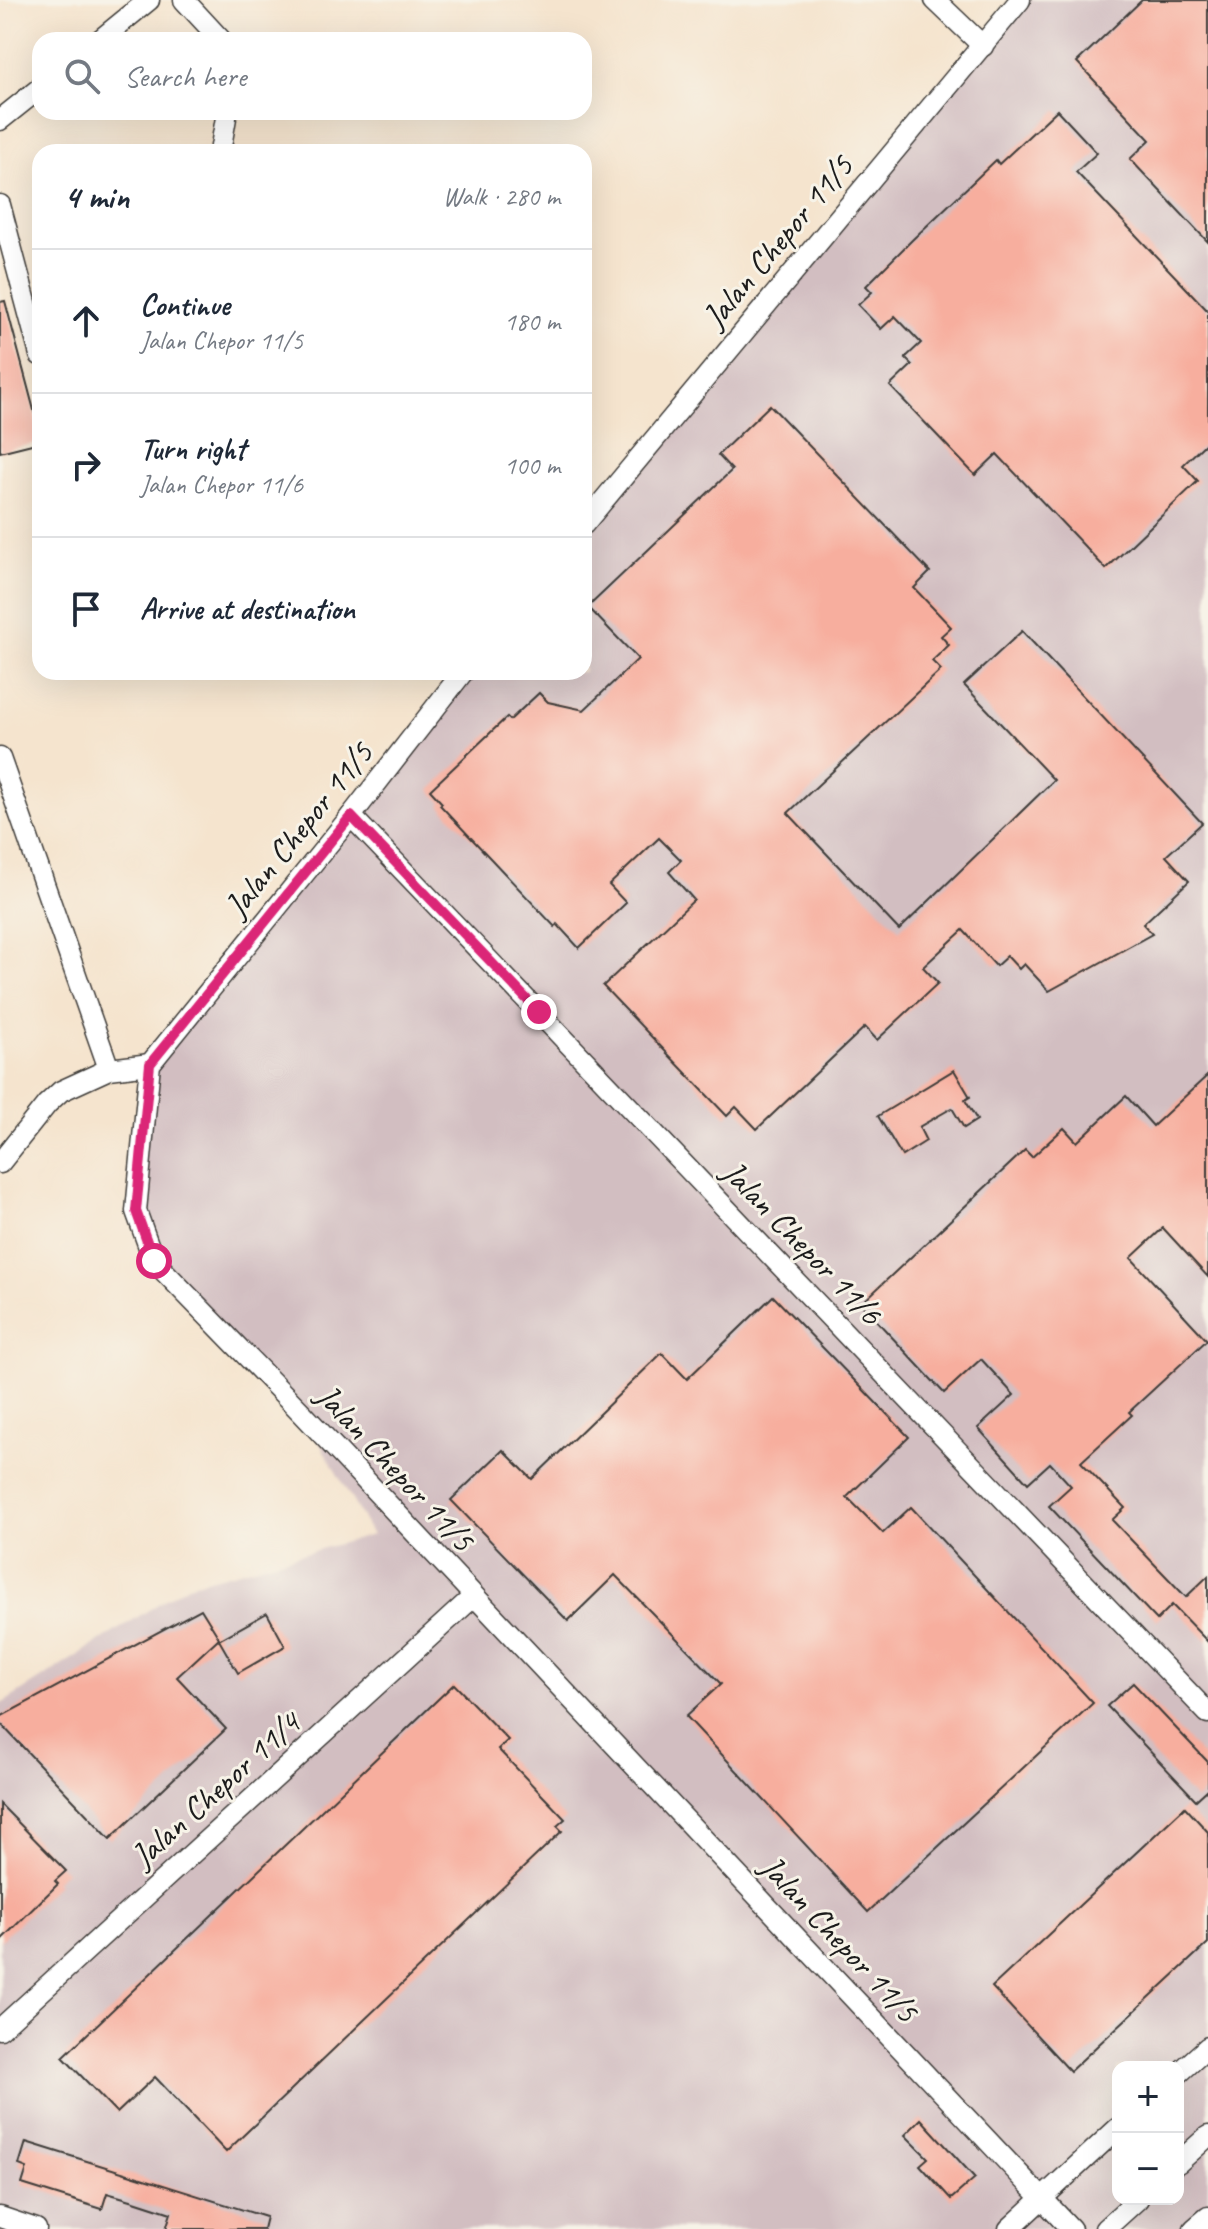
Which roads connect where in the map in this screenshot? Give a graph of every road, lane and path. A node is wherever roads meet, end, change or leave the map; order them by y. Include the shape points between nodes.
1 (149, 0) edge
2 (184, 0) edge
3 (935, 0) edge
4 (1020, 0) edge
5 (110, 32) edge
6 (214, 32) edge
7 (983, 46) junction
8 (32, 94) edge
9 (0, 120) edge
10 (226, 120) edge
11 (221, 144) edge
12 (0, 205) edge
13 (32, 325) edge
14 (592, 514) edge
15 (457, 680) edge
16 (0, 758) edge
17 (351, 816) junction
18 (150, 1064) junction
19 (109, 1069) junction
20 (0, 1163) edge
21 (473, 1597) junction
22 (1208, 1713) edge
23 (0, 2029) edge
24 (1208, 2047) edge
25 (1184, 2069) edge
26 (1112, 2133) edge
27 (1208, 2136) edge
28 (1184, 2158) edge
29 (1041, 2197) junction
30 (1131, 2205) edge
31 (0, 2217) edge
32 (1208, 2217) edge
33 (36, 2229) edge
34 (1009, 2229) edge
35 (1071, 2229) edge
36 (1105, 2229) edge
37 (1194, 2229) edge

1 - 5 street
2 - 6 street
3 - 7 street
4 - 7 street, Jalan Chepor 11/5
7 - 14 street, Jalan Chepor 11/5
8 - 9 street
10 - 11 street
12 - 13 street
15 - 17 street, Jalan Chepor 11/5
16 - 19 street
17 - 18 street, Jalan Chepor 11/5
17 - 22 street, Jalan Chepor 11/6
18 - 19 street
18 - 21 street, Jalan Chepor 11/5 via 136,1211 154,1261
19 - 20 street via 54,1097
21 - 23 street, Jalan Chepor 11/4
21 - 29 street, Jalan Chepor 11/5
24 - 25 street
26 - 29 street
27 - 28 street
29 - 34 street
29 - 35 street, Jalan Chepor 11/5
30 - 36 street
31 - 33 street
32 - 37 street

